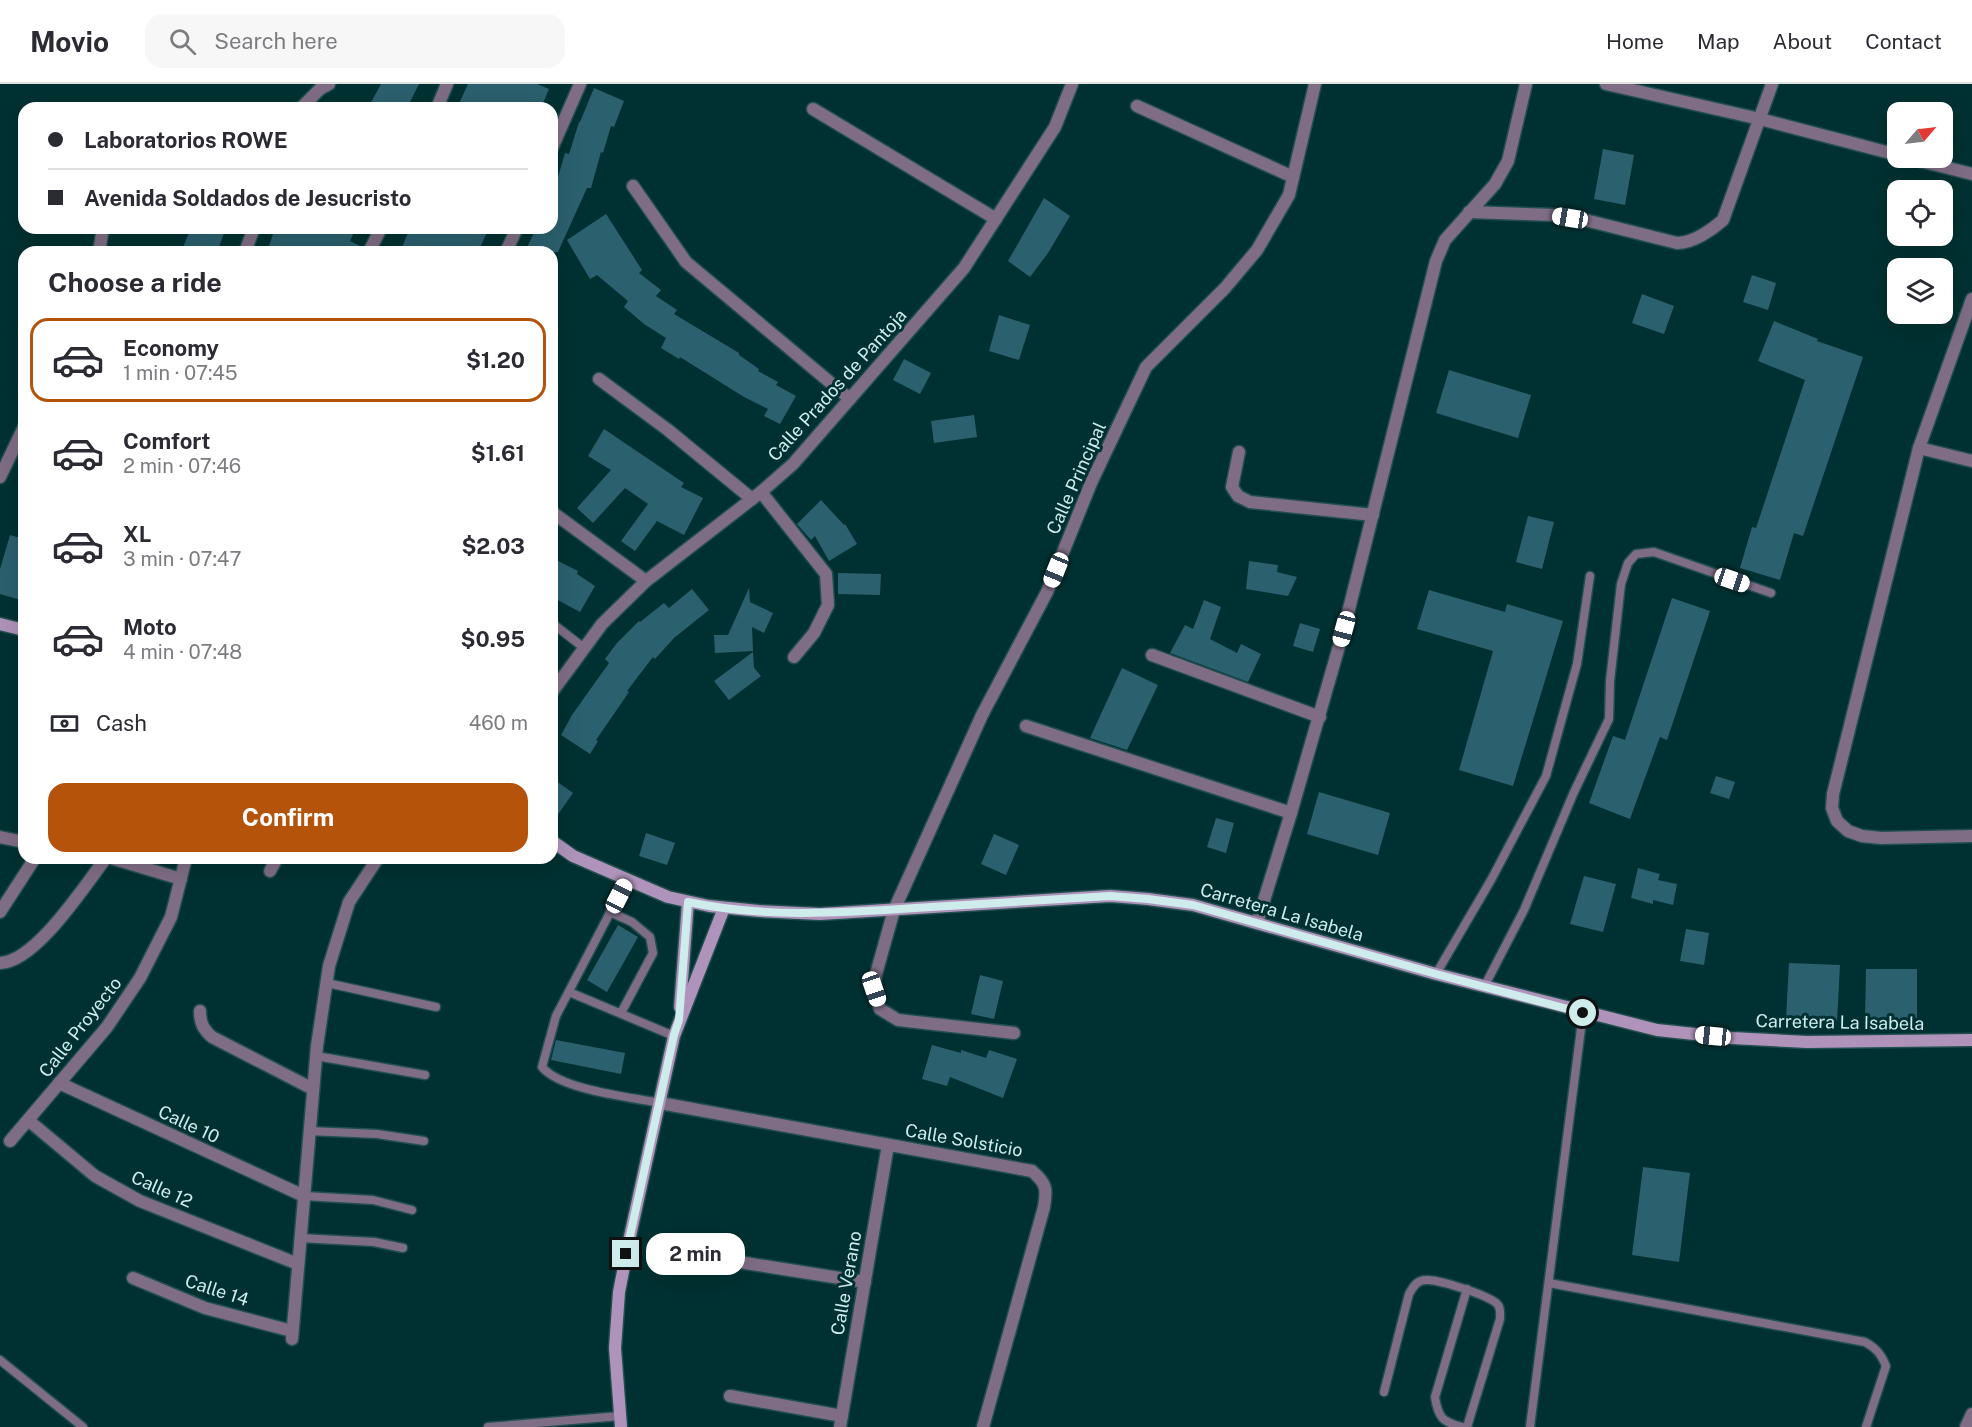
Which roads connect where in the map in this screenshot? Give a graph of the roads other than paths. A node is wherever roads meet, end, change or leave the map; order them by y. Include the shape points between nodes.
1 (329, 84) edge
2 (447, 84) edge
3 (580, 84) edge
4 (1072, 84) edge
5 (1315, 84) edge
6 (1526, 84) edge
7 (1606, 84) edge
8 (1772, 84) edge
9 (307, 102) edge
10 (440, 102) edge
11 (1137, 106) dead end
12 (813, 109) dead end
13 (1760, 119) junction
14 (558, 134) edge
15 (1887, 152) edge
16 (1948, 168) edge
17 (1972, 174) edge
18 (1293, 177) junction
19 (633, 186) dead end
20 (1469, 212) junction
21 (996, 219) junction
22 (1972, 299) edge
23 (599, 379) dead end
24 (850, 399) junction
25 (18, 439) edge
26 (1919, 448) junction
27 (1239, 452) dead end
28 (1972, 461) edge
29 (0, 477) edge
30 (756, 496) junction
31 (1374, 515) junction
32 (558, 516) edge
33 (1590, 576) dead end
34 (646, 581) junction
35 (1771, 593) dead end
36 (0, 624) edge
37 (18, 628) edge
38 (558, 628) edge
39 (584, 648) junction
40 (1152, 655) dead end
41 (794, 657) dead end
42 (558, 684) edge
43 (1320, 717) junction
44 (1026, 726) dead end
45 (1291, 813) junction
46 (1972, 836) edge
47 (0, 837) edge
48 (18, 841) edge
49 (558, 845) edge
50 (31, 864) edge
51 (101, 864) edge
52 (131, 864) edge
53 (185, 864) edge
54 (274, 864) edge
55 (374, 864) edge
56 (270, 871) dead end
57 (181, 879) junction
58 (627, 880) junction
59 (688, 902) junction
60 (724, 908) junction
61 (894, 910) junction
62 (0, 912) edge
63 (610, 912) junction
64 (1257, 923) junction
65 (0, 963) edge
66 (1436, 974) junction
67 (327, 983) junction
68 (1484, 987) junction
69 (569, 992) junction
70 (436, 1007) dead end
71 (200, 1011) dead end
72 (621, 1013) junction
73 (1583, 1013) junction
74 (679, 1020) junction
75 (1014, 1033) dead end
76 (674, 1035) junction
77 (1972, 1040) edge
78 (316, 1056) junction
79 (425, 1075) dead end
80 (58, 1083) junction
81 (313, 1089) junction
82 (660, 1103) junction
83 (28, 1120) junction
84 (309, 1131) junction
85 (10, 1141) dead end
86 (424, 1141) dead end
87 (888, 1145) junction
88 (304, 1196) junction
89 (412, 1210) dead end
90 (300, 1238) junction
91 (403, 1248) dead end
92 (745, 1263) dead end
93 (298, 1264) junction
94 (132, 1278) dead end
95 (865, 1282) junction
96 (1549, 1283) junction
97 (1467, 1289) junction
98 (0, 1360) edge
99 (1384, 1392) dead end
100 (730, 1396) dead end
101 (621, 1421) edge
102 (841, 1422) edge
103 (83, 1427) edge
104 (488, 1427) edge
105 (983, 1427) edge
106 (1462, 1427) edge
107 (1467, 1427) edge
108 (1530, 1427) edge
109 (1866, 1427) edge

1 - 9 street
2 - 10 street
3 - 14 street
4 - 21 street, Calle Prados de Pantoja via 1054,127
5 - 18 street, Calle Principal
6 - 20 street via 1508,160 1495,184
7 - 13 street
8 - 13 street
11 - 18 street
12 - 21 street
13 - 15 street
13 - 20 street via 1723,220 1689,242 1677,243 1555,215
16 - 17 street
18 - 61 street, Calle Principal via 1289,195 1257,250 1146,367 1091,483 1047,592 982,715
19 - 24 street via 686,262
20 - 31 street via 1445,240 1436,261
21 - 24 street, Calle Prados de Pantoja via 964,268
22 - 26 street
23 - 30 street
24 - 30 street, Calle Prados de Pantoja via 793,464
25 - 29 street
26 - 28 street
26 - 46 street via 1832,808 1837,821 1862,836
27 - 31 street via 1232,487 1238,496 1250,502
30 - 34 street, Calle Prados de Pantoja
30 - 41 street via 826,574 828,605 814,633
31 - 43 street
32 - 34 street
33 - 66 lane via 1576,664 1546,776
34 - 39 street, Calle Prados de Pantoja via 602,624
35 - 68 lane via 1654,552 1636,554 1628,563 1615,627 1609,719 1524,910
36 - 37 main road
38 - 39 lane
39 - 42 street, Calle Prados de Pantoja
40 - 43 street
43 - 45 street
44 - 45 street
45 - 64 street
47 - 48 street
49 - 58 main road, Carretera La Isabela
50 - 62 street
51 - 65 street via 45,936 9,963
52 - 57 street
53 - 57 street, Calle Proyecto
54 - 56 street
55 - 67 street via 349,902
57 - 80 street, Calle Proyecto via 171,917 140,978 107,1027
58 - 59 main road, Carretera La Isabela
58 - 63 lane
59 - 60 main road, Carretera La Isabela
59 - 74 main road
60 - 61 main road, Carretera La Isabela via 820,914
60 - 74 main road
61 - 64 main road, Carretera La Isabela via 1110,896 1193,905
61 - 75 street, Calle Principal via 876,974 874,989 880,1009 898,1020
63 - 69 lane
63 - 72 lane via 632,922 650,937 653,953
64 - 66 main road, Carretera La Isabela
66 - 68 main road, Carretera La Isabela
67 - 70 lane
67 - 78 street
68 - 73 main road, Carretera La Isabela
69 - 72 lane
69 - 82 lane via 556,1016 542,1067 553,1077 591,1090
71 - 81 street via 202,1025 212,1037
72 - 76 lane
73 - 77 main road, Carretera La Isabela via 1657,1030 1732,1038 1807,1042
73 - 96 lane
74 - 76 main road
76 - 82 main road
78 - 79 lane
78 - 81 street
80 - 83 street, Calle Proyecto
80 - 88 street, Calle 10
81 - 84 street
82 - 87 street, Calle Solsticio
82 - 101 main road via 619,1292 615,1348
83 - 85 street, Calle Proyecto
83 - 93 street, Calle 12 via 95,1176 140,1201
84 - 86 lane
84 - 88 street
87 - 95 street, Calle Verano
87 - 105 street, Calle Solsticio via 1032,1171 1043,1180 1047,1191
88 - 89 lane via 373,1200
88 - 90 street
90 - 91 lane via 374,1242
90 - 93 street
92 - 95 street
93 - 94 street, Calle 14 via 292,1335 205,1308
95 - 102 street, Calle Verano
96 - 108 lane
96 - 109 lane via 1865,1342 1875,1347 1886,1366
97 - 99 lane via 1427,1280 1416,1283 1409,1294
97 - 106 lane via 1435,1397 1437,1413 1448,1424
97 - 107 lane via 1496,1302 1500,1319
98 - 103 lane
100 - 102 street
101 - 104 lane

